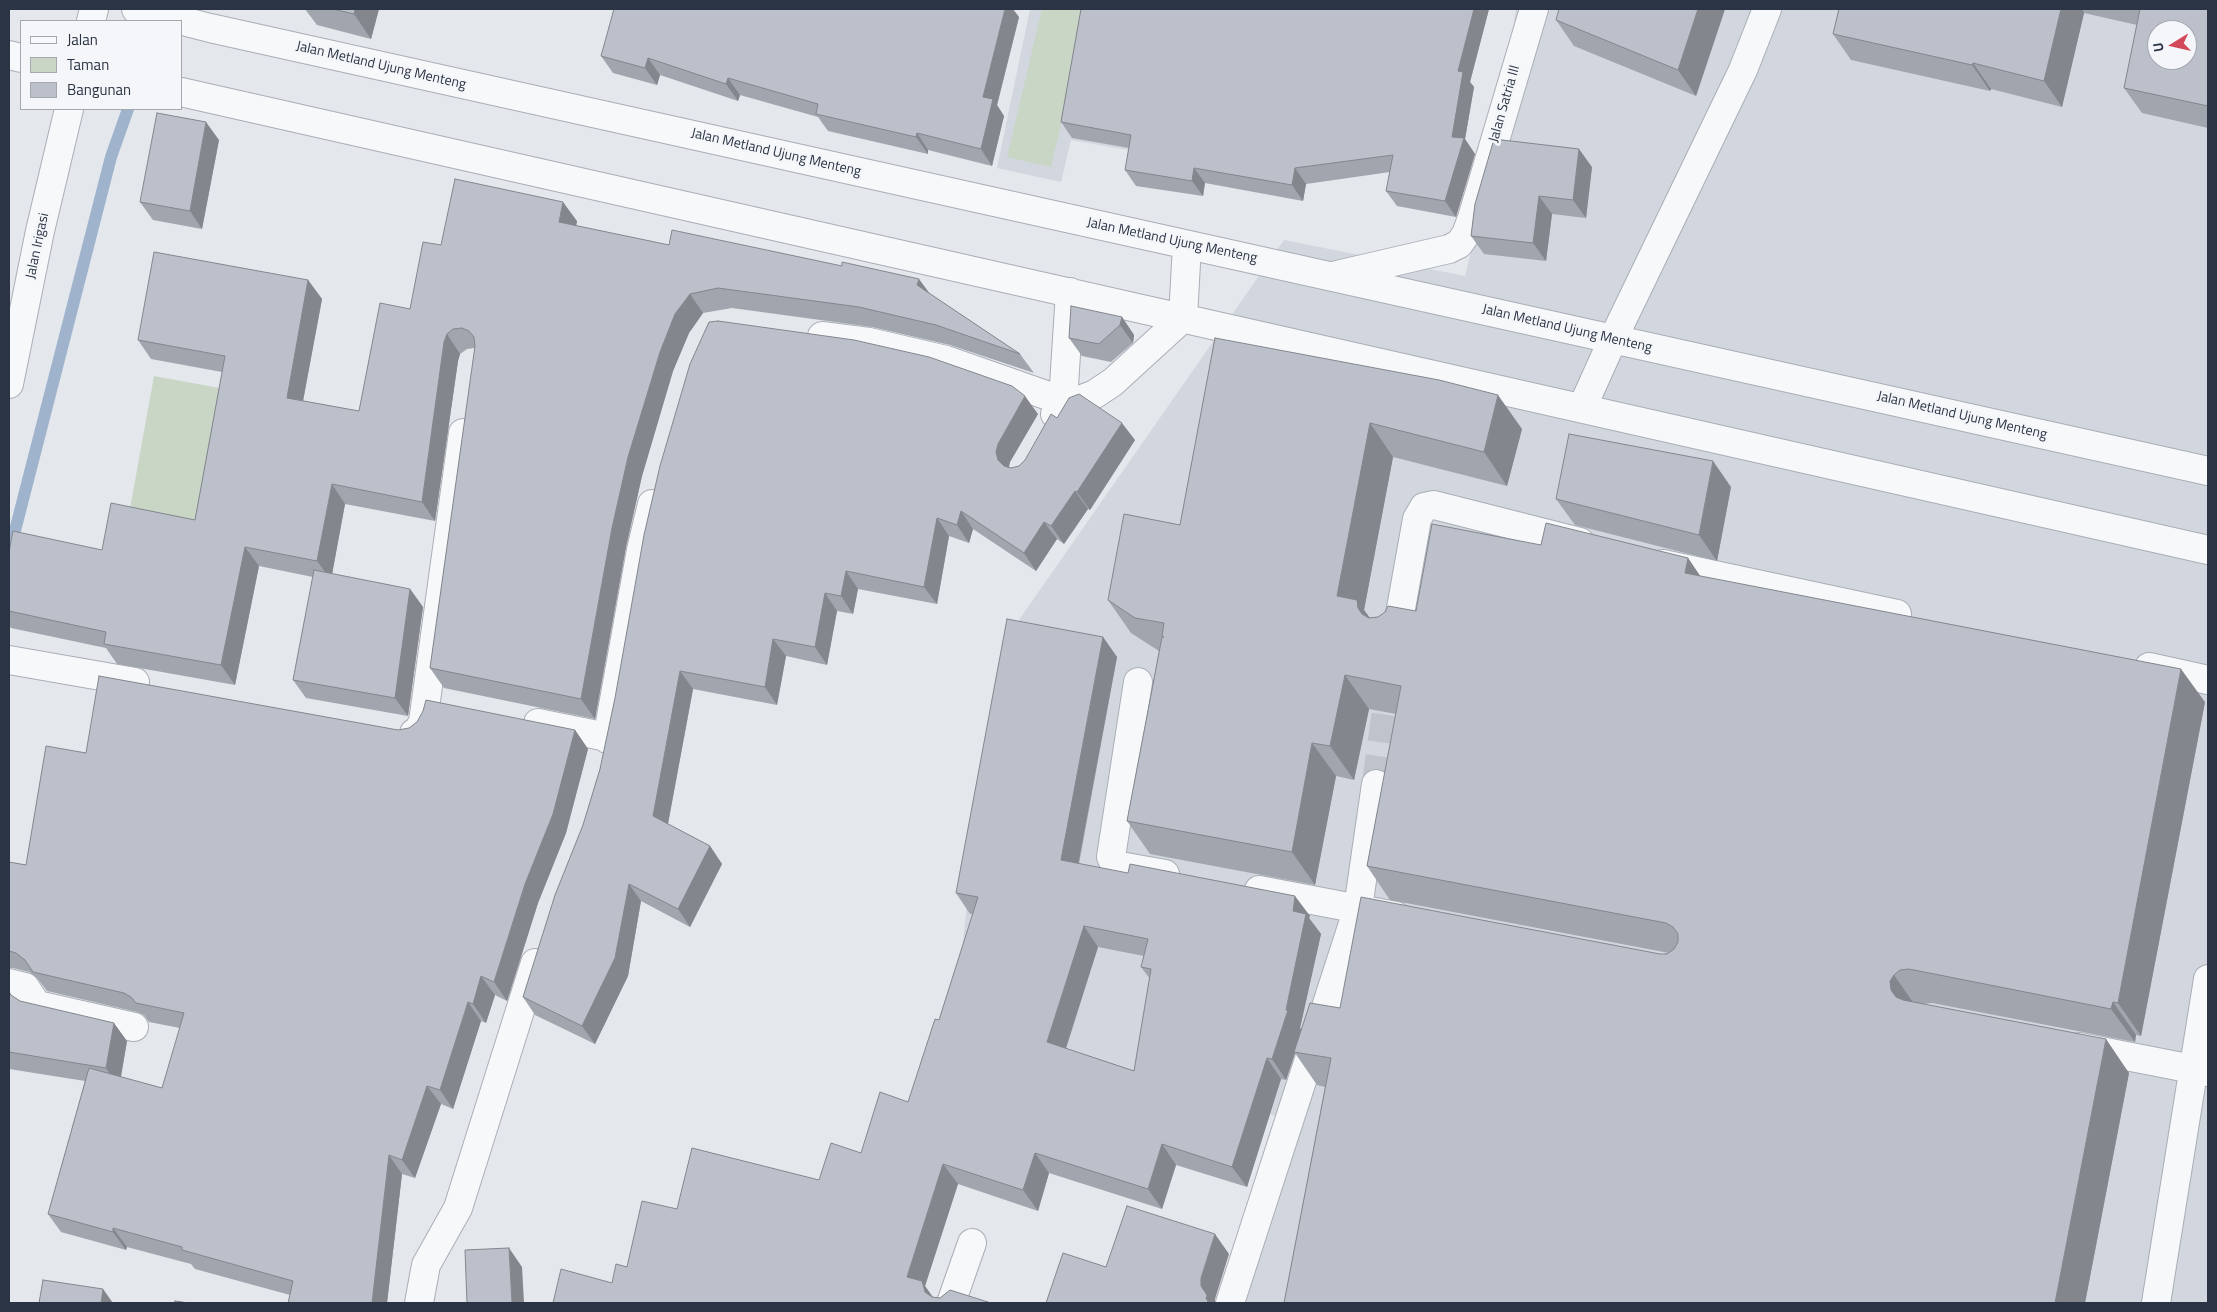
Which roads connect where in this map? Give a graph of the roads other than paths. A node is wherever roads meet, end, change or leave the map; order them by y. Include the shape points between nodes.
1 (136, 9) edge
2 (1534, 9) edge
3 (1767, 9) edge
4 (219, 22) edge
5 (184, 92) edge
6 (69, 110) edge
7 (1187, 245) junction
8 (1332, 276) junction
9 (1070, 292) junction
10 (1183, 318) junction
11 (797, 333) edge
12 (1613, 339) junction
13 (9, 384) edge
14 (1063, 400) junction
15 (1582, 408) junction
16 (466, 411) edge
17 (1043, 435) edge
18 (2208, 471) edge
19 (657, 480) edge
20 (1604, 549) edge
21 (2208, 550) edge
22 (1642, 558) edge
23 (1920, 619) edge
24 (1396, 636) edge
25 (13, 661) edge
26 (2122, 662) edge
27 (2208, 680) edge
28 (1138, 682) dead end
29 (163, 688) edge
30 (426, 700) junction
31 (455, 706) edge
32 (512, 718) edge
33 (385, 728) edge
34 (607, 738) junction
35 (601, 764) edge
36 (1376, 784) tunnel mouth
37 (1187, 878) edge
38 (1234, 886) edge
39 (1358, 908) junction
40 (1416, 919) edge
41 (544, 936) edge
42 (2208, 979) edge
43 (9, 983) edge
44 (134, 1027) dead end
45 (2056, 1043) edge
46 (2200, 1071) edge
47 (972, 1243) dead end
48 (419, 1303) edge
49 (951, 1303) edge
50 (1230, 1303) edge
51 (2156, 1303) edge

1 - 4 street, Jalan Metland Ujung Menteng
2 - 8 street, Jalan Satria III via 1472,218 1459,244
3 - 12 street via 1742,70
4 - 7 street, Jalan Metland Ujung Menteng
5 - 9 street
6 - 13 street, Jalan Irigasi
7 - 8 street, Jalan Metland Ujung Menteng
7 - 10 street
8 - 12 street, Jalan Metland Ujung Menteng
9 - 10 street
9 - 14 street
10 - 14 street via 1113,382 1077,401
10 - 15 street
11 - 14 street via 869,342 946,360
12 - 15 street
12 - 18 street, Jalan Metland Ujung Menteng
14 - 17 street
15 - 21 street
16 - 30 street
19 - 34 street
20 - 24 street via 1434,505 1424,507 1417,519
22 - 23 street via 1698,573
25 - 29 street
26 - 27 street
28 - 37 street via 1112,857 1120,866
30 - 31 street
30 - 33 street via 423,722 417,732
32 - 34 street
34 - 35 street
36 - 39 street
38 - 39 street
39 - 40 street
39 - 50 street
41 - 48 street via 458,1208 426,1265
42 - 46 street
43 - 44 street via 25,987 37,1005
45 - 46 street
46 - 51 street
47 - 49 street

